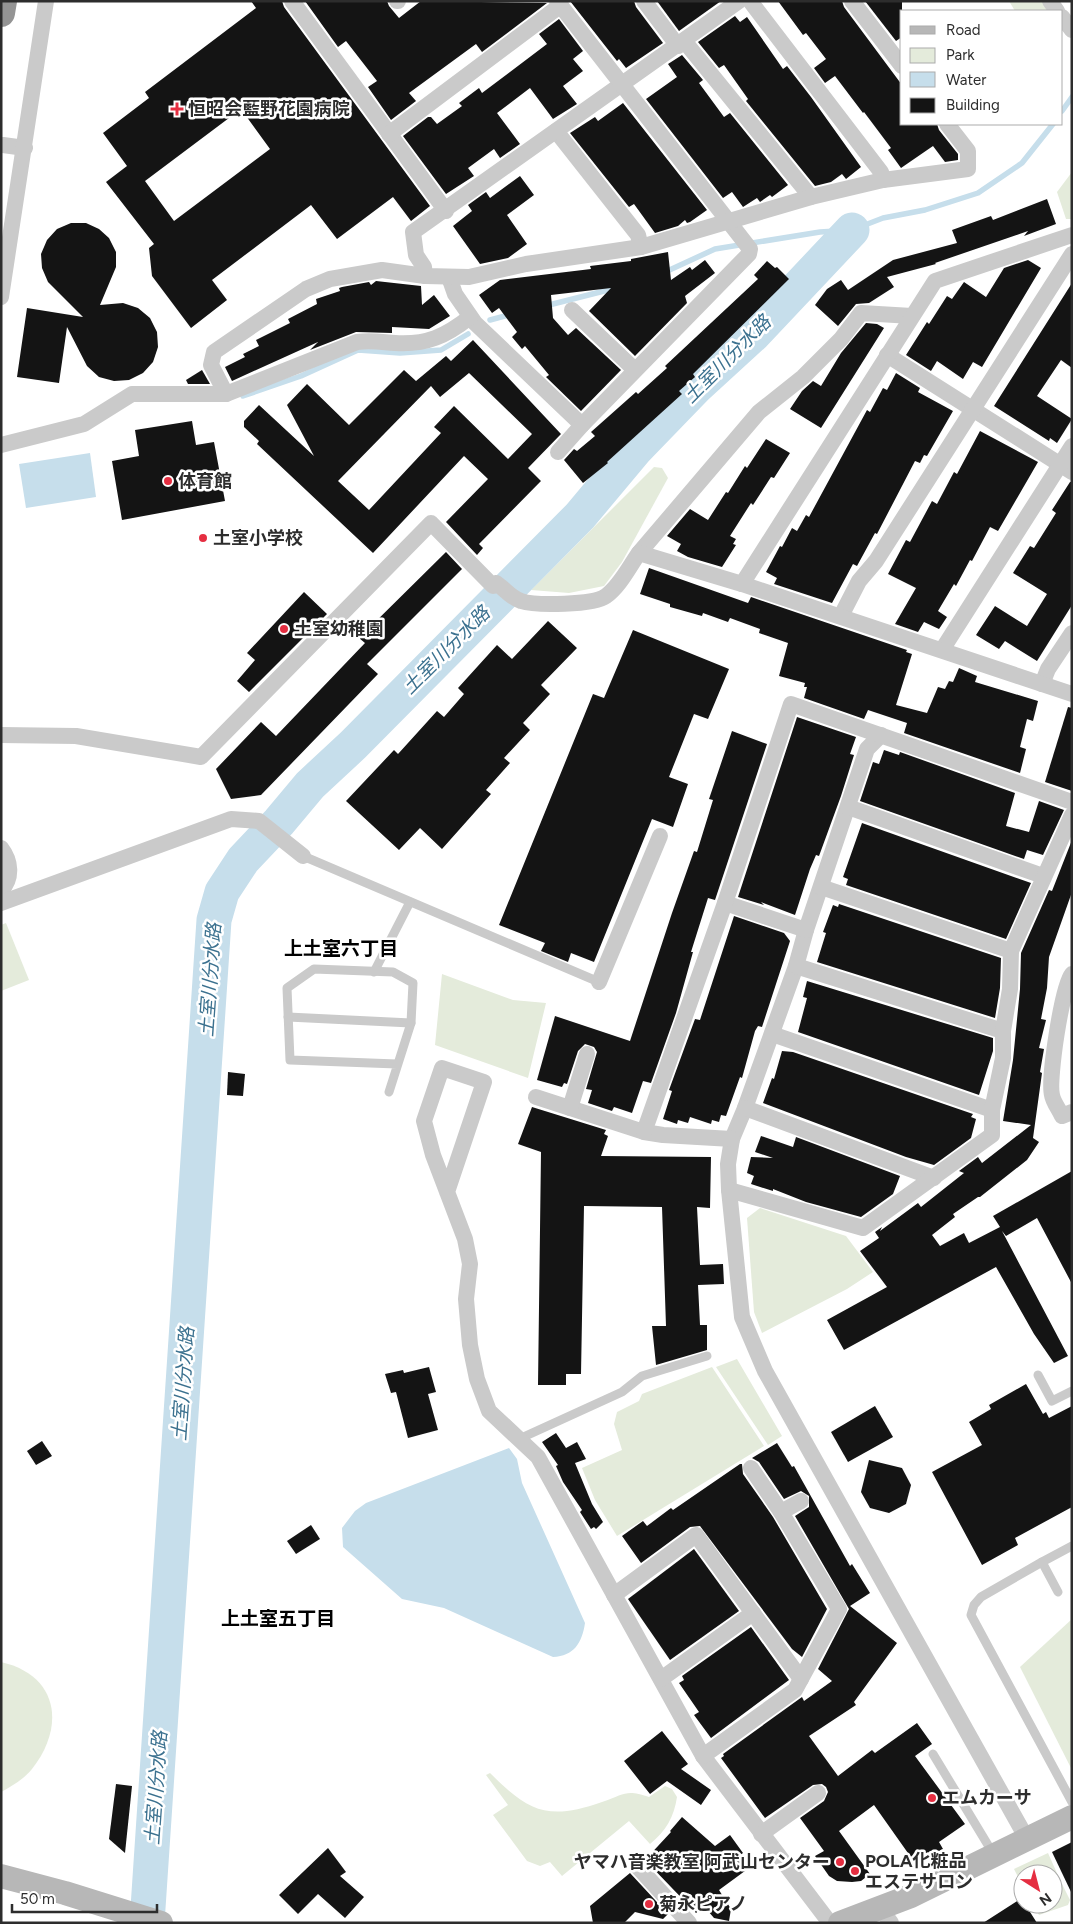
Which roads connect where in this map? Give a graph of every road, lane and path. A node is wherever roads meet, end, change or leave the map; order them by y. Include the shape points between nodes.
1 (3, 1) edge
2 (46, 1) edge
3 (292, 1) edge
4 (644, 1) edge
5 (740, 1) edge
6 (750, 1) edge
7 (852, 1) edge
8 (559, 3) edge
9 (1, 13) edge
10 (1063, 18) edge
11 (1072, 30) edge
12 (682, 44) junction
13 (900, 63) edge
14 (622, 85) junction
15 (948, 125) edge
16 (556, 131) junction
17 (389, 134) junction
18 (3, 145) dead end
19 (25, 148) junction
20 (884, 180) junction
21 (810, 197) junction
22 (446, 211) junction
23 (728, 222) junction
24 (1072, 235) edge
25 (641, 247) junction
26 (1072, 254) edge
27 (425, 276) junction
28 (449, 277) junction
29 (1, 297) edge
30 (572, 310) dead end
31 (912, 316) junction
32 (470, 317) junction
33 (887, 355) junction
34 (636, 370) junction
35 (226, 394) junction
36 (972, 407) junction
37 (582, 425) junction
38 (1, 445) edge
39 (1072, 446) edge
40 (558, 452) dead end
41 (1066, 468) edge
42 (639, 553) junction
43 (742, 584) junction
44 (841, 616) junction
45 (1072, 633) edge
46 (942, 650) junction
47 (1042, 684) junction
48 (1072, 694) edge
49 (1, 735) edge
50 (881, 735) junction
51 (1072, 802) edge
52 (848, 807) junction
53 (1072, 815) edge
54 (660, 836) dead end
55 (1, 848) edge
56 (303, 856) joint
57 (1043, 876) junction
58 (821, 888) junction
59 (1, 891) edge
60 (410, 902) junction
61 (1, 903) edge
62 (725, 903) junction
63 (806, 930) junction
64 (1011, 951) junction
65 (796, 966) junction
66 (374, 972) junction
67 (1072, 974) edge
68 (599, 982) joint
69 (288, 1017) junction
70 (411, 1023) junction
71 (1003, 1031) junction
72 (772, 1034) junction
73 (588, 1054) dead end
74 (397, 1064) junction
75 (389, 1092) dead end
76 (536, 1097) dead end
77 (570, 1108) junction
78 (745, 1108) junction
79 (992, 1110) junction
80 (1072, 1112) edge
81 (644, 1132) junction
82 (732, 1138) junction
83 (934, 1178) junction
84 (729, 1190) junction
85 (446, 1192) junction
86 (707, 1356) dead end
87 (1038, 1375) dead end
88 (1072, 1391) edge
89 (519, 1439) junction
90 (751, 1468) dead end
91 (801, 1501) dead end
92 (782, 1512) junction
93 (1072, 1546) edge
94 (1042, 1562) junction
95 (1058, 1592) dead end
96 (614, 1595) junction
97 (753, 1613) junction
98 (801, 1679) junction
99 (661, 1680) junction
100 (933, 1754) dead end
101 (703, 1756) junction
102 (818, 1793) dead end
103 (1072, 1802) edge
104 (1072, 1817) edge
105 (760, 1834) junction
106 (1027, 1839) junction
107 (995, 1855) junction
108 (638, 1867) dead end
109 (1, 1876) edge
110 (886, 1916) edge
111 (161, 1923) edge
112 (688, 1923) edge
113 (830, 1923) edge
114 (840, 1923) edge

1 - 9 highway
2 - 19 street
3 - 17 street
4 - 12 street
5 - 12 street
6 - 20 street via 882,172
7 - 13 street
8 - 14 street
8 - 17 street
10 - 11 street
12 - 14 street
12 - 21 street
14 - 16 street
14 - 23 street
15 - 20 street via 968,151 968,169
16 - 22 street
16 - 25 street via 638,235
17 - 22 street
18 - 19 street
19 - 29 street
20 - 21 street
21 - 23 street
22 - 27 street via 413,232 416,255 424,267
23 - 25 street
23 - 34 street via 750,249 749,254
24 - 31 street via 935,281
25 - 28 street via 526,264 469,277
26 - 36 street
27 - 28 street
27 - 35 street via 382,270 330,279 306,289 214,352 211,365
28 - 32 street via 455,294
30 - 34 street
31 - 33 street
31 - 42 street via 861,312 841,340 803,377 759,412
32 - 35 street via 450,333 433,340 396,343 374,339 357,342
32 - 37 street
33 - 36 street
33 - 43 street
34 - 37 street
35 - 38 street via 132,394 84,424
36 - 41 street
36 - 44 street via 876,561 859,581
37 - 40 street
39 - 41 street
41 - 46 street
42 - 43 street
42 - 49 street via 604,598 576,603 528,603 496,583 493,586 430,523 201,757 76,736
43 - 44 street
44 - 46 street
45 - 47 street
46 - 47 street
47 - 48 street
50 - 51 street
50 - 52 street via 867,749
50 - 62 street via 791,704
52 - 57 street
52 - 58 street
53 - 57 street
54 - 68 street
55 - 59 street via 8,858 10,871
56 - 60 lane
56 - 61 street via 259,821 231,819
57 - 64 street
58 - 63 street
58 - 64 street
60 - 66 lane
60 - 68 lane
62 - 63 street
62 - 81 street
63 - 65 street
64 - 71 street via 1010,989
65 - 71 street
65 - 72 street
66 - 69 lane via 314,969 286,988
66 - 70 lane via 393,972 413,983
67 - 80 street via 1060,1004 1052,1094 1062,1116
69 - 70 lane
69 - 74 lane via 290,1060
70 - 74 lane
71 - 79 street via 1003,1058
72 - 78 street
72 - 79 street
73 - 77 street
74 - 75 lane
76 - 77 street
77 - 81 street
78 - 82 street
78 - 83 street
79 - 83 street via 992,1135
81 - 82 street
82 - 84 street
83 - 84 street via 862,1228
84 - 106 street via 742,1318 753,1347
85 - 85 street via 424,1121 442,1068 484,1082
85 - 89 street via 458,1215 470,1264 467,1322 477,1378 489,1411
86 - 89 lane via 642,1376 622,1392
87 - 88 lane via 1052,1401
89 - 96 street via 538,1457
90 - 92 street
91 - 92 street
92 - 98 street via 839,1609
93 - 94 lane
94 - 95 lane
94 - 103 lane via 981,1597 974,1604 971,1615
96 - 97 street via 696,1535
96 - 99 street
97 - 98 street
97 - 99 street
98 - 101 street via 794,1690
99 - 101 street
100 - 107 lane
101 - 105 street
102 - 105 street
104 - 106 street
105 - 113 street
106 - 107 street
107 - 110 street
108 - 112 street
109 - 111 street
110 - 114 street

